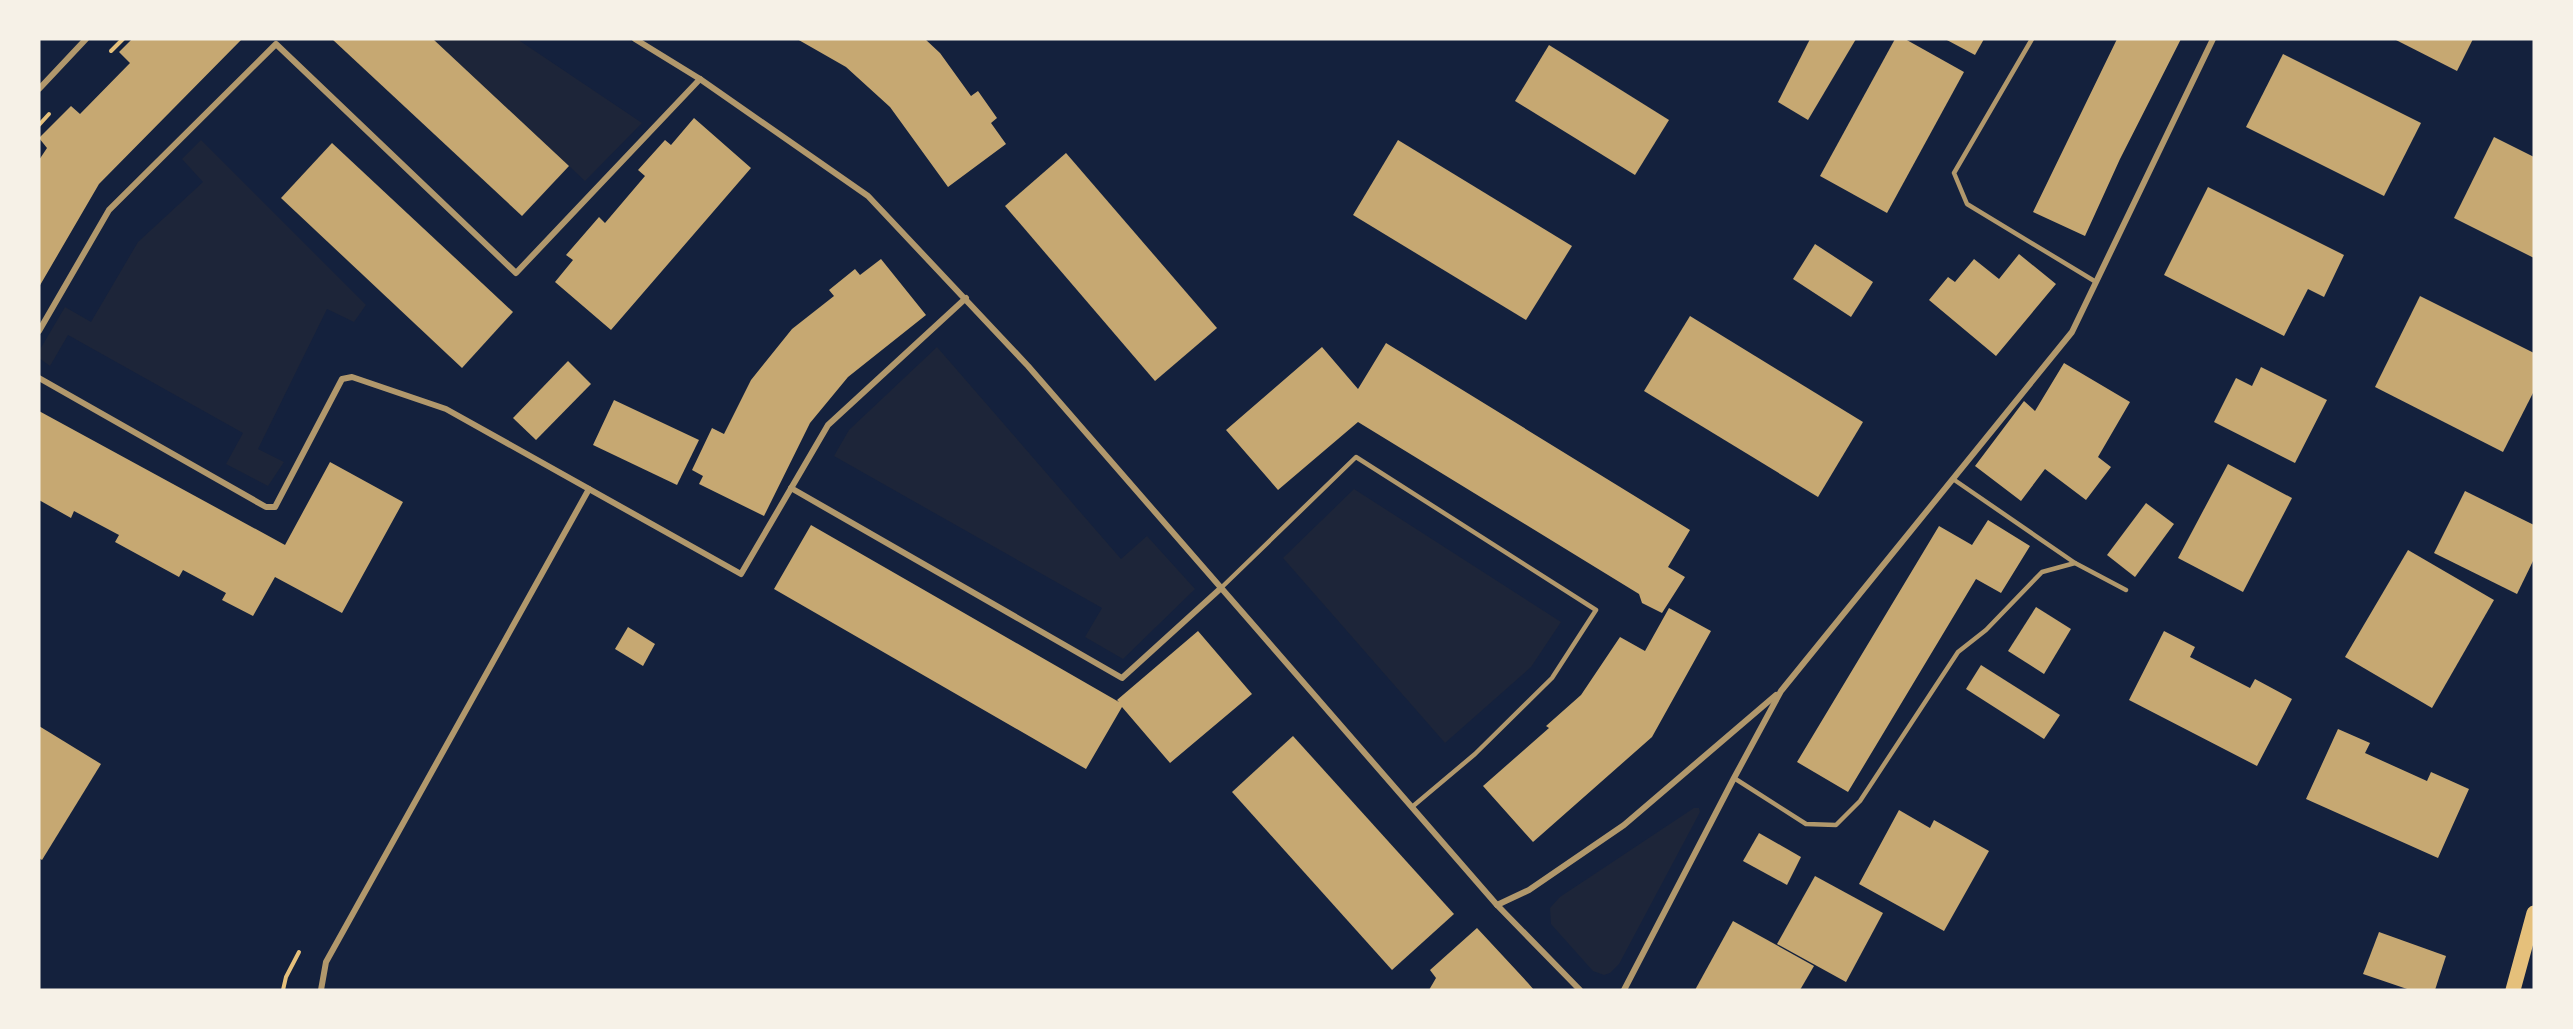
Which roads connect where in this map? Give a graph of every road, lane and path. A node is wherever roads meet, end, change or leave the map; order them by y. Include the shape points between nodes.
1 (87, 39) edge
2 (635, 39) edge
3 (2032, 39) edge
4 (2213, 39) edge
5 (700, 79) junction
6 (39, 89) edge
7 (2096, 282) junction
8 (966, 298) junction
9 (39, 331) edge
10 (39, 378) edge
11 (1953, 479) junction
12 (791, 488) junction
13 (589, 489) junction
14 (2075, 563) junction
15 (1220, 589) junction
16 (2126, 590) dead end
17 (1781, 691) junction
18 (1734, 778) junction
19 (1412, 807) junction
20 (1497, 905) junction
21 (2534, 913) edge
22 (321, 990) edge
23 (1580, 990) edge
24 (1624, 990) edge
25 (2513, 990) edge

1 - 6 street
2 - 5 street
3 - 7 lane via 1954,173 1966,204
4 - 7 street
5 - 8 street via 868,196
5 - 9 street via 516,273 276,44 109,210
7 - 11 street via 2072,332
8 - 12 street via 828,425
8 - 15 street
10 - 13 street via 266,507 275,507 342,380 352,377 446,409
11 - 14 lane
11 - 17 street
12 - 13 street via 741,574
12 - 15 street via 1122,678
13 - 22 street via 326,962
14 - 16 lane
14 - 18 lane via 2042,572 1986,630 1958,652 1860,801 1836,825 1806,824
15 - 19 street
15 - 19 lane via 1356,458 1596,610 1552,678 1475,754
17 - 18 street
17 - 20 street via 1624,825 1530,890
18 - 24 street
19 - 20 street
20 - 23 street
21 - 25 main road

